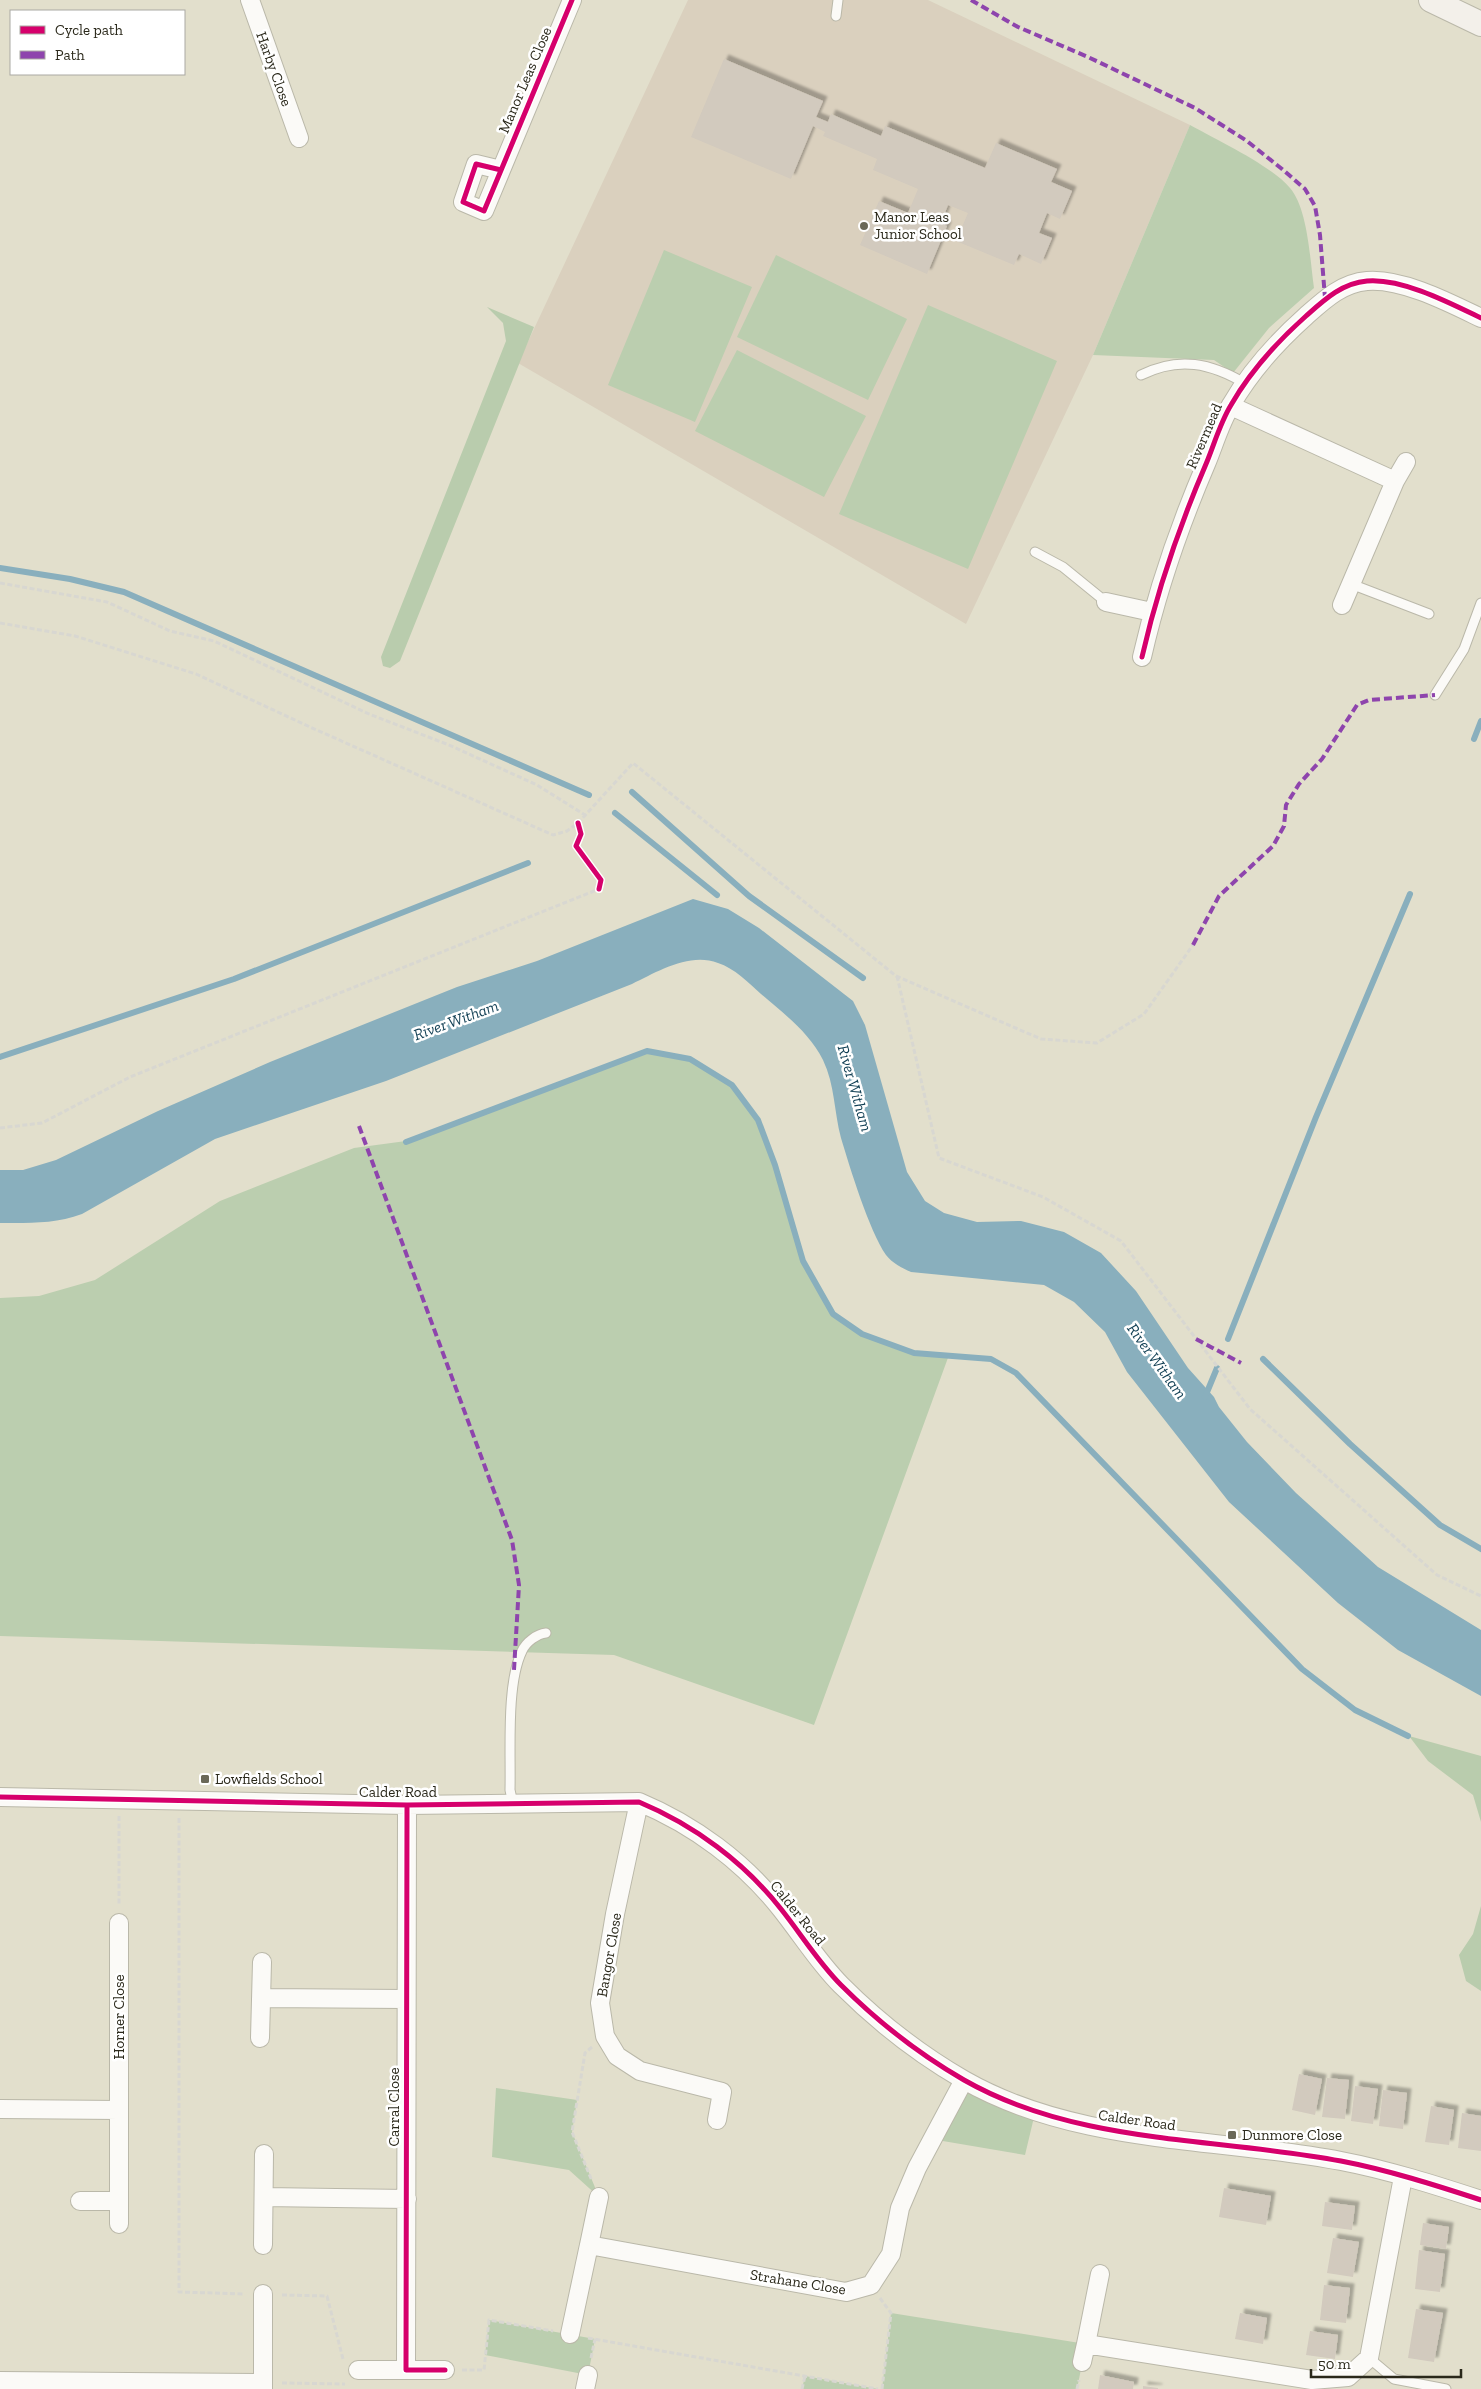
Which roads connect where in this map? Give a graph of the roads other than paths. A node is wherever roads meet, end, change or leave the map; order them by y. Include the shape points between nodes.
1 (250, 0) edge
2 (572, 0) edge
3 (838, 0) edge
4 (1431, 0) edge
5 (836, 16) dead end
6 (1481, 24) edge
7 (299, 138) dead end
8 (501, 170) dead end
9 (1481, 318) edge
10 (1141, 375) dead end
11 (1246, 384) junction
12 (1230, 406) junction
13 (1406, 462) dead end
14 (1395, 481) junction
15 (1035, 552) dead end
16 (1350, 584) junction
17 (1106, 602) joint
18 (1481, 603) edge
19 (1342, 605) dead end
20 (1152, 612) junction
21 (1429, 614) dead end
22 (1142, 657) dead end
23 (1435, 695) dead end
24 (546, 1632) dead end
25 (0, 1797) edge
26 (639, 1802) junction
27 (513, 1804) junction
28 (407, 1805) junction
29 (119, 1923) road end
30 (262, 1962) dead end
31 (261, 1998) junction
32 (406, 1999) junction
33 (260, 2038) dead end
34 (964, 2080) junction
35 (0, 2108) edge
36 (119, 2110) junction
37 (717, 2120) dead end
38 (264, 2154) dead end
39 (1403, 2177) junction
40 (264, 2196) junction
41 (599, 2197) road end
42 (406, 2199) junction
43 (1481, 2200) edge
44 (119, 2201) junction
45 (80, 2202) dead end
46 (119, 2224) dead end
47 (263, 2245) dead end
48 (589, 2245) junction
49 (1100, 2274) dead end
50 (263, 2294) road end
51 (570, 2334) road end
52 (1086, 2344) junction
53 (1369, 2358) junction
54 (1082, 2362) dead end
55 (352, 2368) road end
56 (406, 2370) junction
57 (445, 2370) road end
58 (0, 2381) edge
59 (264, 2386) edge
60 (1446, 2389) edge

1 - 7 street, Harby Close
2 - 8 street, Manor Leas Close
3 - 5 lane
4 - 6 street
9 - 11 street, Rivermead via 1415,290 1388,282 1366,281 1325,298 1282,339
10 - 11 lane via 1158,367 1201,365 1223,370
11 - 12 street, Rivermead
12 - 14 street, Rivermead
12 - 20 street, Rivermead via 1183,517
13 - 14 street
14 - 16 street
15 - 17 lane via 1063,567
16 - 19 street
16 - 21 lane
17 - 20 street
18 - 23 lane via 1464,649
20 - 22 street, Rivermead
24 - 27 lane via 538,1634 522,1648 514,1670 510,1790
25 - 28 street, Calder Road
26 - 27 street, Calder Road
26 - 34 street, Calder Road via 669,1814 745,1868 840,1984 898,2037
26 - 37 street, Bangor Close via 600,2003 605,2036 617,2056 640,2071 722,2092
27 - 28 street, Calder Road
28 - 32 street, Carral Close
29 - 36 street, Horner Close
30 - 31 street
31 - 32 street
31 - 33 street
32 - 42 street, Carral Close
34 - 39 street, Calder Road via 1035,2113 1093,2127 1341,2161
34 - 48 street, Strahane Close via 917,2168 900,2208 891,2254 871,2285 846,2292
35 - 36 street
36 - 44 street, Horner Close
38 - 40 street
39 - 43 street, Calder Road
39 - 53 street
40 - 42 street
40 - 47 street
41 - 48 street
42 - 56 street, Carral Close
44 - 45 street
44 - 46 street, Horner Close
48 - 51 street
49 - 52 street
50 - 59 street
52 - 53 street via 1312,2380 1348,2377
52 - 54 street
53 - 60 lane via 1394,2379
55 - 56 street
56 - 57 street
58 - 59 street

